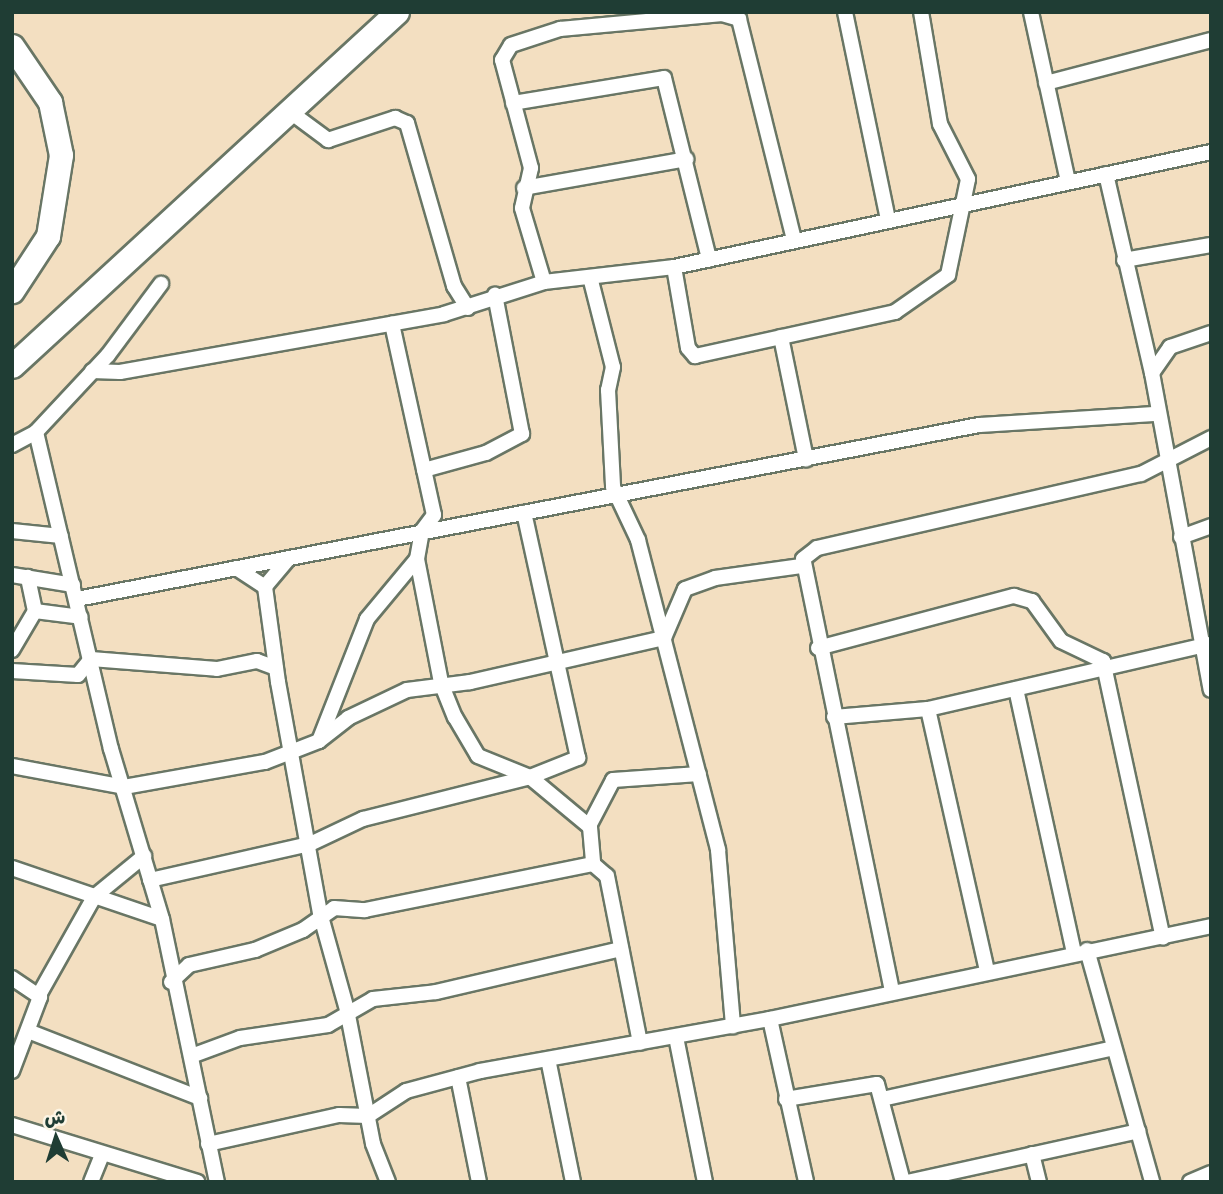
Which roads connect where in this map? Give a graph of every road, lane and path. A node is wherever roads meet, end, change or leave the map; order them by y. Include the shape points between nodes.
1 (397, 12) edge
2 (845, 12) edge
3 (921, 12) edge
4 (1031, 12) edge
5 (1211, 40) edge
6 (12, 46) edge
7 (1046, 83) junction
8 (513, 103) junction
9 (289, 111) junction
10 (1211, 152) edge
11 (686, 159) junction
12 (1106, 174) junction
13 (1068, 182) junction
14 (524, 188) junction
15 (964, 204) junction
16 (888, 220) junction
17 (794, 239) junction
18 (1211, 245) edge
19 (709, 259) junction
20 (1124, 261) junction
21 (674, 267) junction
22 (590, 277) junction
23 (544, 282) junction
24 (161, 284) dead end
25 (12, 291) edge
26 (495, 295) junction
27 (468, 308) junction
28 (392, 324) junction
29 (1211, 334) edge
30 (781, 337) junction
31 (12, 366) edge
32 (92, 371) junction
33 (1152, 373) junction
34 (1155, 414) junction
35 (36, 432) junction
36 (1211, 438) edge
37 (12, 445) edge
38 (806, 459) junction
39 (1168, 461) junction
40 (424, 470) junction
41 (616, 495) junction
42 (524, 513) junction
43 (1211, 526) edge
44 (12, 531) edge
45 (421, 535) junction
46 (61, 536) junction
47 (1181, 537) junction
48 (289, 558) junction
49 (417, 559) junction
50 (801, 566) junction
51 (236, 568) junction
52 (12, 575) edge
53 (28, 578) junction
54 (265, 587) junction
55 (75, 592) junction
56 (35, 611) junction
57 (81, 617) junction
58 (664, 638) junction
59 (1206, 645) edge
60 (818, 648) junction
61 (12, 650) edge
62 (91, 659) junction
63 (561, 663) junction
64 (276, 668) junction
65 (1109, 668) junction
66 (12, 671) edge
67 (441, 684) junction
68 (1016, 689) junction
69 (1211, 690) edge
70 (928, 709) junction
71 (834, 717) junction
72 (320, 741) junction
73 (291, 755) junction
74 (12, 766) edge
75 (699, 774) junction
76 (530, 777) junction
77 (124, 787) junction
78 (589, 826) junction
79 (310, 844) junction
80 (144, 856) junction
81 (593, 864) junction
82 (12, 868) edge
83 (150, 880) junction
84 (94, 897) junction
85 (320, 913) junction
86 (162, 919) junction
87 (1211, 926) edge
88 (1163, 937) junction
89 (621, 949) junction
90 (1081, 951) junction
91 (986, 970) junction
92 (12, 978) edge
93 (171, 982) junction
94 (892, 991) junction
95 (40, 993) junction
96 (347, 1010) junction
97 (770, 1019) junction
98 (733, 1026) junction
99 (28, 1031) junction
100 (676, 1037) junction
101 (640, 1043) junction
102 (1113, 1048) junction
103 (194, 1055) junction
104 (548, 1059) junction
105 (13, 1064) edge
106 (458, 1077) junction
107 (200, 1098) junction
108 (786, 1099) junction
109 (882, 1099) junction
110 (369, 1116) junction
111 (12, 1125) edge
112 (1138, 1131) junction
113 (208, 1144) junction
114 (1032, 1154) junction
115 (102, 1155) junction
116 (1211, 1173) edge
117 (950, 1177) edge
118 (91, 1182) edge
119 (197, 1182) edge
120 (216, 1182) edge
121 (388, 1182) edge
122 (479, 1182) edge
123 (573, 1182) edge
124 (705, 1182) edge
125 (806, 1182) edge
126 (905, 1182) edge
127 (1039, 1182) edge
128 (1152, 1182) edge
129 (1190, 1182) edge

1 - 9 highway
2 - 16 street
3 - 15 street via 940,124 966,170
4 - 7 street
5 - 7 street
6 - 25 highway via 50,102 61,155 48,236
7 - 13 street
8 - 11 street via 664,78
8 - 14 street via 531,168
8 - 17 street via 502,60 519,42 571,27 722,14 738,19
9 - 27 street via 328,140 395,118 407,123 454,286
9 - 31 highway
10 - 12 street
11 - 14 street
11 - 19 street
12 - 13 street
12 - 20 street
13 - 15 street
14 - 23 street via 522,208
15 - 16 street
15 - 30 street via 954,263 939,284 895,312
16 - 17 street
17 - 19 street
18 - 20 street
19 - 21 street
20 - 33 street
21 - 22 street
21 - 30 street via 692,355
22 - 23 street
22 - 41 street via 612,358 607,390
23 - 26 street
24 - 32 street
26 - 27 street
26 - 40 street via 522,434 486,453
27 - 28 street
28 - 32 street via 120,372
28 - 40 street
29 - 33 street via 1170,347
30 - 38 street
32 - 35 street
33 - 34 street
34 - 38 street via 1014,420
34 - 39 street
35 - 37 street
35 - 46 street
36 - 39 street
38 - 41 street
39 - 47 street
39 - 50 street via 1141,474 817,548
40 - 45 street via 434,515
41 - 42 street
41 - 58 street via 638,540
42 - 45 street
42 - 63 street
43 - 47 street
44 - 46 street
45 - 48 street
45 - 49 street
46 - 55 street
47 - 59 street
48 - 51 street
48 - 54 street
49 - 67 street
49 - 72 street via 366,619
50 - 58 street via 715,578 685,589
50 - 60 street
51 - 54 street
51 - 55 street
52 - 53 street
53 - 55 street
53 - 56 street
54 - 64 street
55 - 57 street
56 - 57 street
56 - 61 street
57 - 62 street
58 - 63 street
58 - 75 street
59 - 65 street
59 - 69 street
60 - 65 street via 1014,596 1032,601 1061,641
60 - 71 street
62 - 64 street via 217,669 257,661
62 - 66 street via 78,675
62 - 77 street
63 - 67 street
63 - 76 street via 578,758
64 - 73 street
65 - 68 street
65 - 88 street
67 - 72 street via 407,690 348,718
67 - 76 street via 478,756
68 - 70 street
68 - 90 street
70 - 71 street
70 - 91 street
71 - 94 street
72 - 73 street
73 - 77 street
73 - 79 street
74 - 77 street
75 - 78 street via 613,780
75 - 98 street via 718,850
76 - 78 street
76 - 79 street via 363,819
77 - 80 street
78 - 81 street
79 - 83 street
79 - 85 street
80 - 83 street
80 - 84 street
81 - 85 street
81 - 89 street via 607,876
82 - 84 street
83 - 86 street
84 - 86 street
84 - 95 street
85 - 93 street via 303,930 243,954 188,965
85 - 96 street
86 - 93 street
87 - 88 street
88 - 90 street
89 - 96 street via 436,992 373,999
89 - 101 street
90 - 91 street
90 - 102 street
91 - 94 street
92 - 95 street
93 - 103 street
94 - 97 street
95 - 99 street
96 - 103 street via 328,1025 240,1038
96 - 110 street
97 - 98 street
97 - 108 street
98 - 100 street
99 - 105 street
99 - 107 street
100 - 101 street
100 - 124 street
101 - 104 street
102 - 109 street
102 - 112 street
103 - 107 street
104 - 106 street
104 - 123 street
106 - 110 street via 405,1091
106 - 122 street
107 - 113 street
108 - 109 street via 869,1082 877,1084
108 - 125 street
109 - 126 street
110 - 113 street via 339,1115
110 - 121 street
111 - 115 street
112 - 114 street
112 - 128 street
113 - 120 street
114 - 117 street
114 - 127 street
115 - 118 street
115 - 119 street
116 - 129 street
117 - 126 street

